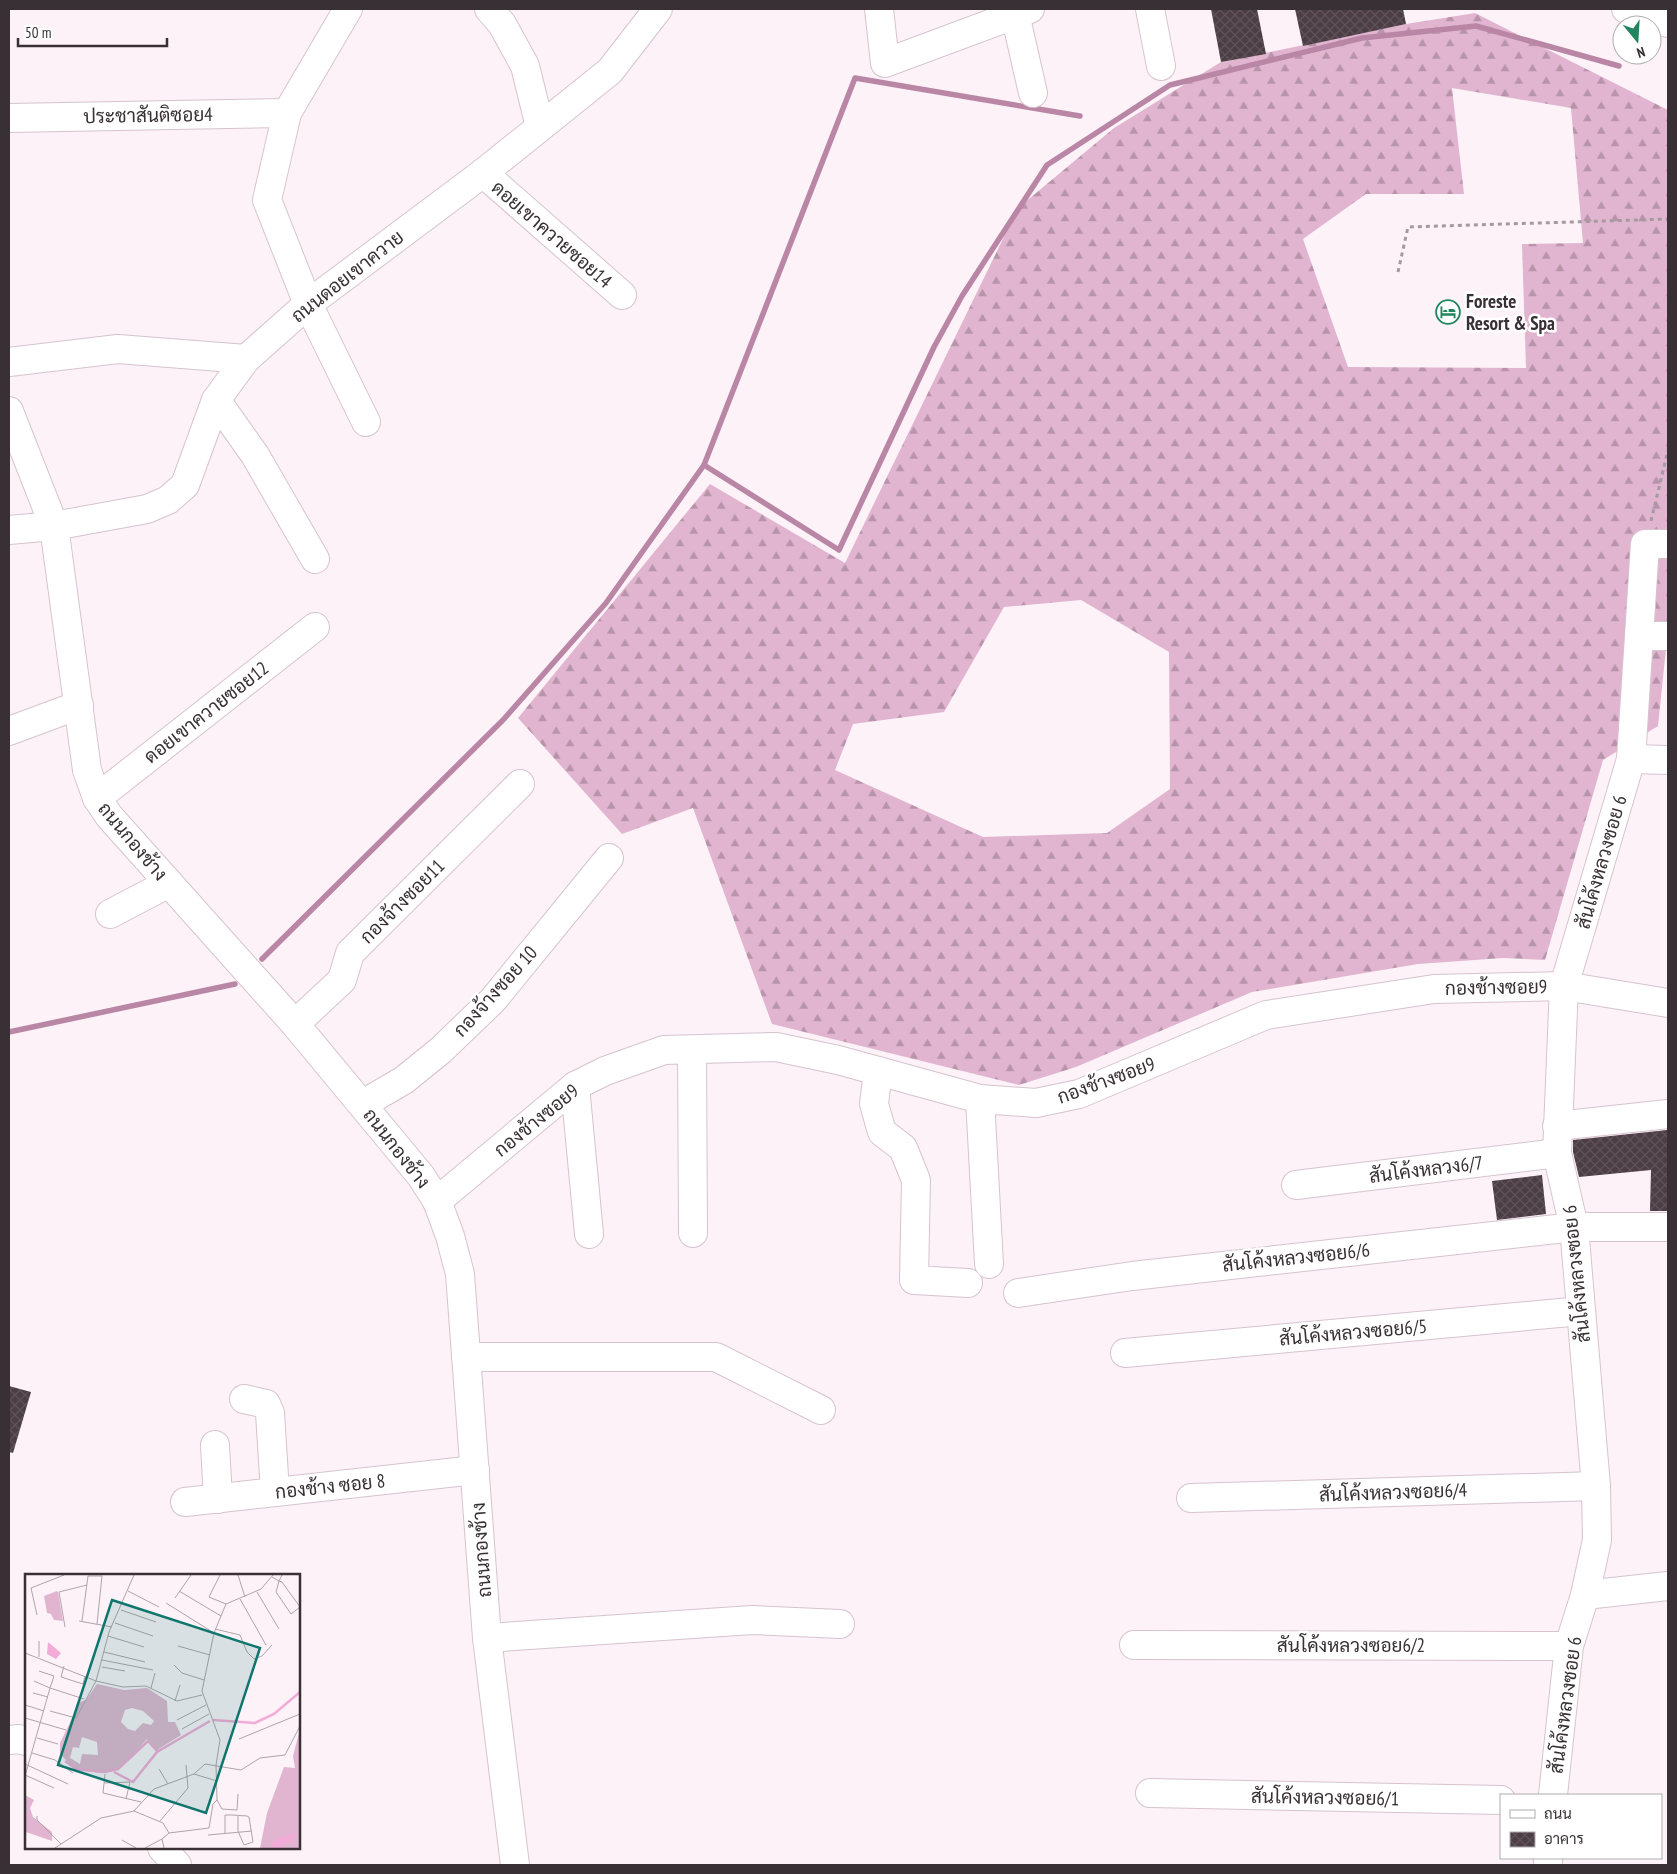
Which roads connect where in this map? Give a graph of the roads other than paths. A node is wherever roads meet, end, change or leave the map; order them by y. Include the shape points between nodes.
1 (348, 9) edge
2 (489, 9) edge
3 (658, 9) edge
4 (879, 9) edge
5 (1150, 9) edge
6 (1626, 9) edge
7 (1022, 12) edge
8 (1668, 23) edge
9 (1161, 66) dead end
10 (1033, 93) dead end
11 (287, 113) junction
12 (9, 118) edge
13 (540, 127) junction
14 (483, 173) junction
15 (622, 295) dead end
16 (308, 304) junction
17 (246, 359) junction
18 (9, 362) edge
19 (216, 400) junction
20 (9, 411) edge
21 (366, 422) dead end
22 (54, 526) junction
23 (9, 530) edge
24 (1657, 544) edge
25 (315, 559) dead end
26 (315, 627) dead end
27 (1639, 636) junction
28 (1668, 636) edge
29 (79, 705) junction
30 (9, 731) edge
31 (1630, 759) junction
32 (1668, 760) edge
33 (520, 784) dead end
34 (98, 798) junction
35 (609, 858) dead end
36 (169, 883) junction
37 (110, 914) dead end
38 (1564, 986) junction
39 (1668, 1003) edge
40 (295, 1024) junction
41 (692, 1050) junction
42 (878, 1071) junction
43 (575, 1086) junction
44 (980, 1099) junction
45 (363, 1104) junction
46 (1668, 1114) edge
47 (1558, 1126) junction
48 (1557, 1153) junction
49 (1296, 1185) dead end
50 (437, 1201) junction
51 (1574, 1226) junction
52 (1668, 1227) edge
53 (693, 1233) dead end
54 (589, 1234) dead end
55 (989, 1264) dead end
56 (968, 1283) dead end
57 (1018, 1293) dead end
58 (1581, 1310) junction
59 (1125, 1353) dead end
60 (466, 1357) junction
61 (244, 1399) dead end
62 (821, 1410) dead end
63 (215, 1445) dead end
64 (475, 1470) junction
65 (1596, 1486) junction
66 (274, 1492) junction
67 (1191, 1498) dead end
68 (218, 1499) junction
69 (185, 1502) dead end
70 (1668, 1586) edge
71 (1585, 1595) junction
72 (840, 1624) dead end
73 (487, 1638) junction
74 (1134, 1645) dead end
75 (1569, 1646) junction
76 (9, 1740) edge
77 (25, 1740) edge
78 (1150, 1793) dead end
79 (1553, 1794) edge
80 (1500, 1800) edge
81 (163, 1849) edge
82 (177, 1865) edge
83 (516, 1865) edge

1 - 11 street
2 - 13 street via 502,24 525,66
3 - 13 street, ถนนดอยเขาควาย via 610,71
4 - 7 street via 885,63
5 - 9 street
6 - 8 street
7 - 10 street
11 - 12 street, ประชาสันติซอย4
11 - 16 street via 267,200
13 - 14 street, ถนนดอยเขาควาย
14 - 15 street, ดอยเขาควายซอย14
14 - 16 street, ถนนดอยเขาควาย
16 - 17 street, ถนนดอยเขาควาย
16 - 21 street
17 - 18 street via 118,348
17 - 19 street, ถนนดอยเขาควาย
19 - 22 street, ถนนดอยเขาควาย via 185,485 168,500 147,509
19 - 25 street via 255,455
20 - 22 street, ถนนกองช้าง
22 - 23 street, ถนนดอยเขาควาย
22 - 29 street, ถนนกองช้าง
24 - 27 street, สันโค้งหลวงซอย 6
26 - 34 street, ดอยเขาควายซอย12
27 - 28 street
27 - 31 street, สันโค้งหลวงซอย 6
29 - 30 street
29 - 34 street, ถนนกองช้าง via 88,770
31 - 32 street
31 - 38 street, สันโค้งหลวงซอย 6
33 - 40 street, กองจ้างซอย11 via 350,953 342,980
34 - 36 street, ถนนกองช้าง via 109,816
35 - 45 street, กองจ้างซอย 10 via 493,1000 404,1080
36 - 37 street
36 - 40 street, ถนนกองช้าง
38 - 39 street, กองช้างซอย9
38 - 44 street, กองช้างซอย9 via 1434,988 1266,1015 1079,1094 1036,1103
38 - 47 street, สันโค้งหลวงซอย 6
40 - 45 street, ถนนกองช้าง
41 - 42 street, กองช้างซอย9 via 776,1047
41 - 43 street, กองช้างซอย9 via 664,1050 605,1071
41 - 53 street
42 - 44 street, กองช้างซอย9
42 - 56 street via 874,1104 882,1132 903,1148 916,1180 914,1280
43 - 50 street, กองช้างซอย9
43 - 54 street
44 - 55 street
45 - 50 street, ถนนกองช้าง
46 - 47 street
47 - 48 street, สันโค้งหลวงซอย 6
48 - 49 street, สันโค้งหลวง6/7
48 - 51 street, สันโค้งหลวงซอย 6
50 - 60 street, ถนนกองช้าง via 460,1274
51 - 52 street, สันโค้งหลวงซอย6/6
51 - 57 street, สันโค้งหลวงซอย6/6 via 1132,1276
51 - 58 street, สันโค้งหลวงซอย 6
58 - 59 street, สันโค้งหลวงซอย6/5
58 - 65 street, สันโค้งหลวงซอย 6
60 - 62 street via 716,1357
60 - 64 street, ถนนกองช้าง
61 - 66 street via 266,1404 270,1413
63 - 68 street
64 - 66 street, กองช้าง ซอย 8
64 - 73 street, ถนนกองช้าง
65 - 67 street, สันโค้งหลวงซอย6/4
65 - 71 street, สันโค้งหลวงซอย 6 via 1597,1540
66 - 68 street, กองช้าง ซอย 8
68 - 69 street, กองช้าง ซอย 8
70 - 71 street
71 - 75 street, สันโค้งหลวงซอย 6
72 - 73 street via 752,1620
73 - 83 street, ถนนกองช้าง
74 - 75 street, สันโค้งหลวงซอย6/2
75 - 79 street, สันโค้งหลวงซอย 6
76 - 77 street
78 - 80 street, สันโค้งหลวงซอย6/1
81 - 82 street

